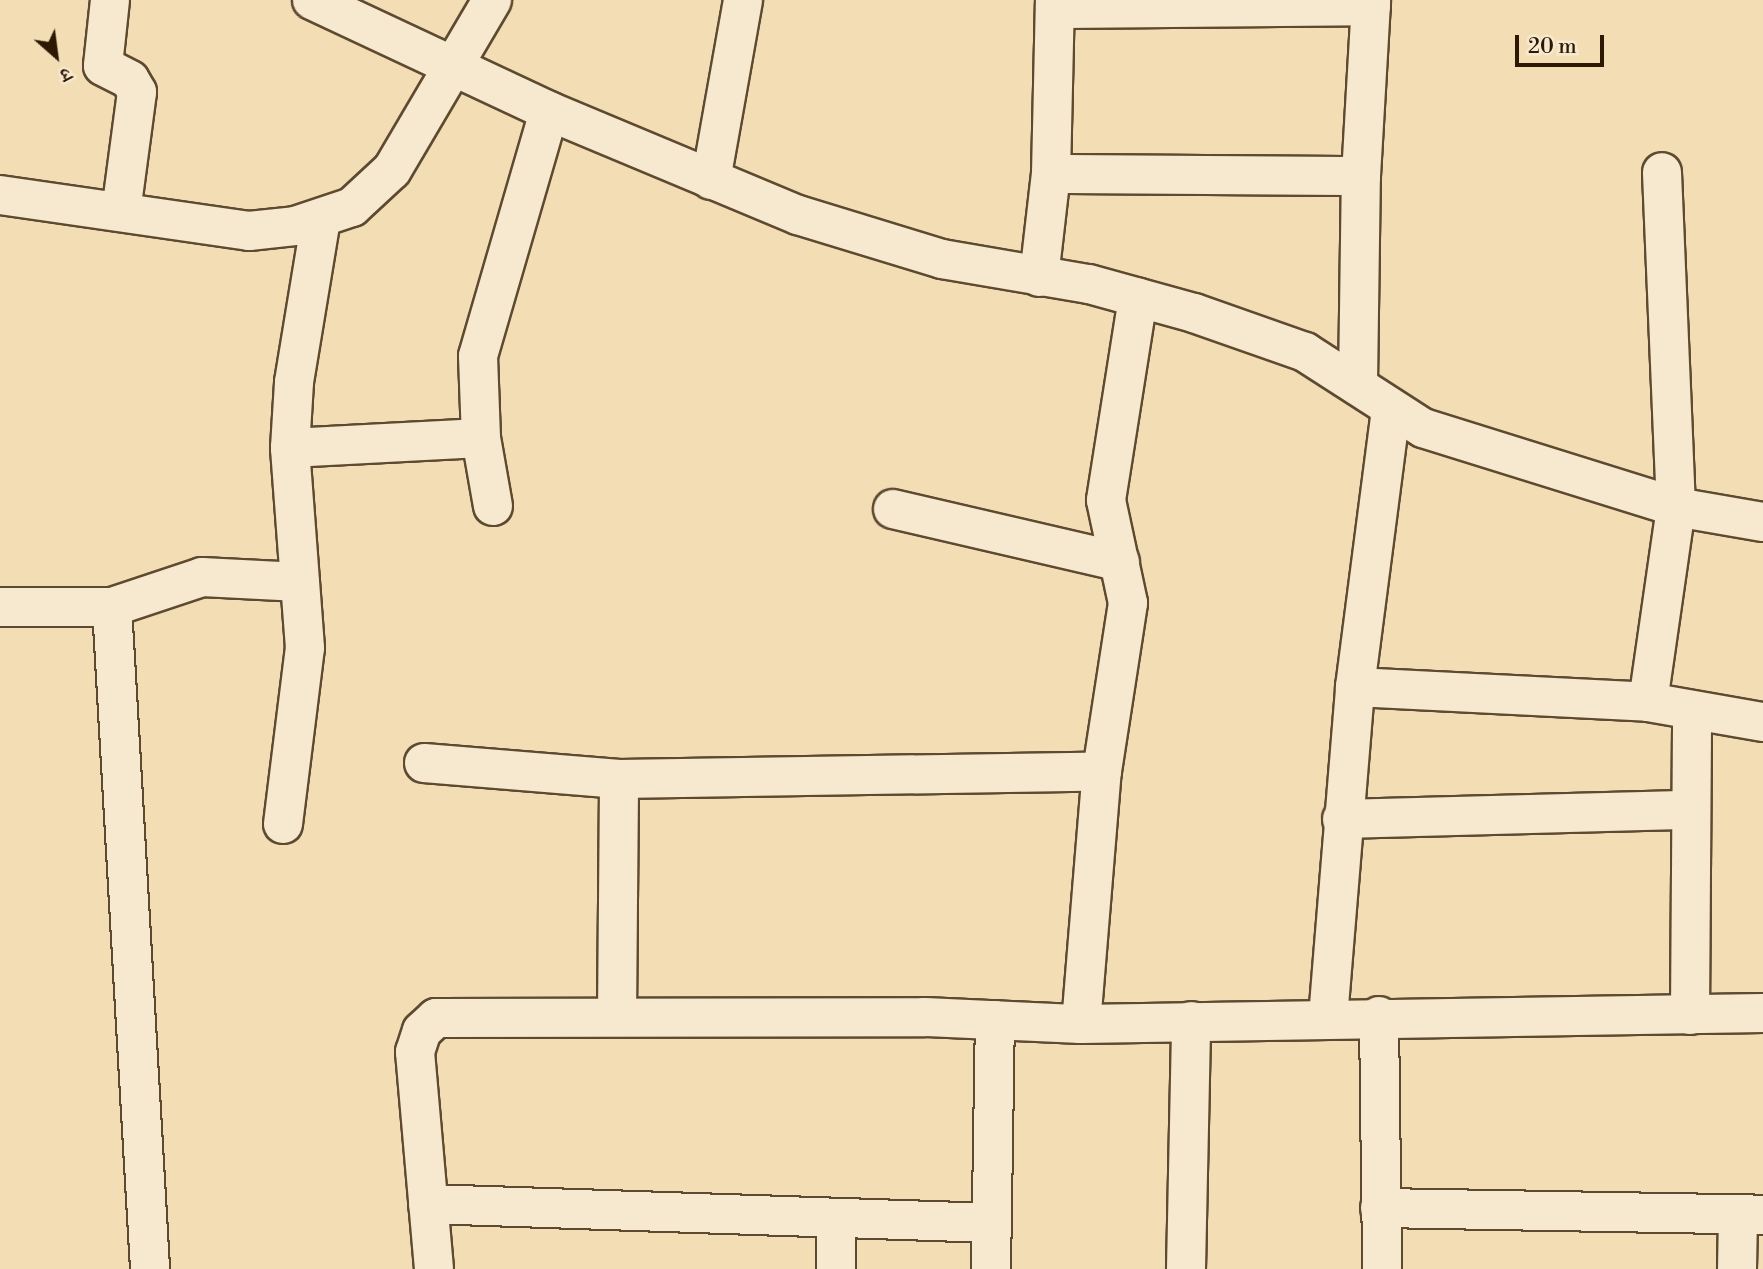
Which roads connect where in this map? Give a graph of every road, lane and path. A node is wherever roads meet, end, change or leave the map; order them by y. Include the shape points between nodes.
1 (110, 0) edge
2 (312, 0) edge
3 (492, 0) edge
4 (743, 0) edge
5 (1371, 3) edge
6 (1055, 4) edge
7 (1203, 5) edge
8 (455, 67) junction
9 (549, 111) junction
10 (1662, 172) dead end
11 (1051, 174) junction
12 (1361, 176) junction
13 (711, 180) junction
14 (0, 195) edge
15 (121, 212) junction
16 (321, 219) junction
17 (1039, 277) junction
18 (1138, 298) junction
19 (1358, 383) junction
20 (1391, 410) junction
21 (481, 438) junction
22 (290, 448) junction
23 (493, 506) dead end
24 (1676, 507) junction
25 (893, 509) dead end
26 (1763, 522) edge
27 (1120, 562) junction
28 (299, 582) junction
29 (0, 607) edge
30 (112, 607) junction
31 (1355, 687) junction
32 (1648, 702) junction
33 (1692, 712) junction
34 (1763, 722) edge
35 (424, 763) dead end
36 (1102, 771) junction
37 (619, 779) junction
38 (1691, 810) junction
39 (1342, 819) junction
40 (284, 824) dead end
41 (1763, 1013) edge
42 (1690, 1015) junction
43 (617, 1016) junction
44 (1379, 1016) junction
45 (1328, 1018) junction
46 (995, 1020) junction
47 (1191, 1021) junction
48 (1081, 1024) junction
49 (428, 1204) junction
50 (1380, 1208) junction
51 (1750, 1215) edge
52 (836, 1221) junction
53 (992, 1223) junction
54 (150, 1269) edge
55 (433, 1269) edge
56 (836, 1269) edge
57 (991, 1269) edge
58 (1186, 1269) edge
59 (1381, 1269) edge
60 (1737, 1269) edge

1 - 15 street via 103,66 130,80 137,92
2 - 8 street
3 - 8 street
4 - 13 street
5 - 7 street
5 - 12 street
6 - 7 street
6 - 11 street
8 - 9 street
8 - 16 street via 392,170 352,207
9 - 13 street
9 - 21 street via 478,356
10 - 24 street
11 - 12 street
11 - 17 street
12 - 19 street
13 - 17 street via 892,246
14 - 15 street
15 - 16 street via 250,231
16 - 22 street via 294,382
17 - 18 street
18 - 19 street via 1305,352
18 - 27 street via 1107,500
19 - 20 street
20 - 24 street via 1423,428
20 - 31 street
21 - 22 street
21 - 23 street
22 - 28 street
24 - 26 street
24 - 32 street
25 - 27 street
27 - 36 street via 1128,603
28 - 30 street via 202,576
28 - 40 street via 304,683
29 - 30 street
30 - 54 street
31 - 32 street
31 - 39 street
32 - 33 street
33 - 34 street
33 - 38 street
35 - 37 street
36 - 37 street
36 - 48 street
37 - 43 street
38 - 39 street
38 - 42 street
39 - 45 street
41 - 42 street
42 - 44 street
43 - 46 street
43 - 49 street via 456,1014 436,1018 422,1031 415,1052
44 - 45 street
44 - 50 street
45 - 47 street
46 - 48 street
46 - 53 street
47 - 48 street
47 - 58 street
49 - 52 street
49 - 55 street
50 - 51 street
50 - 59 street
51 - 60 street
52 - 53 street
52 - 56 street
53 - 57 street

